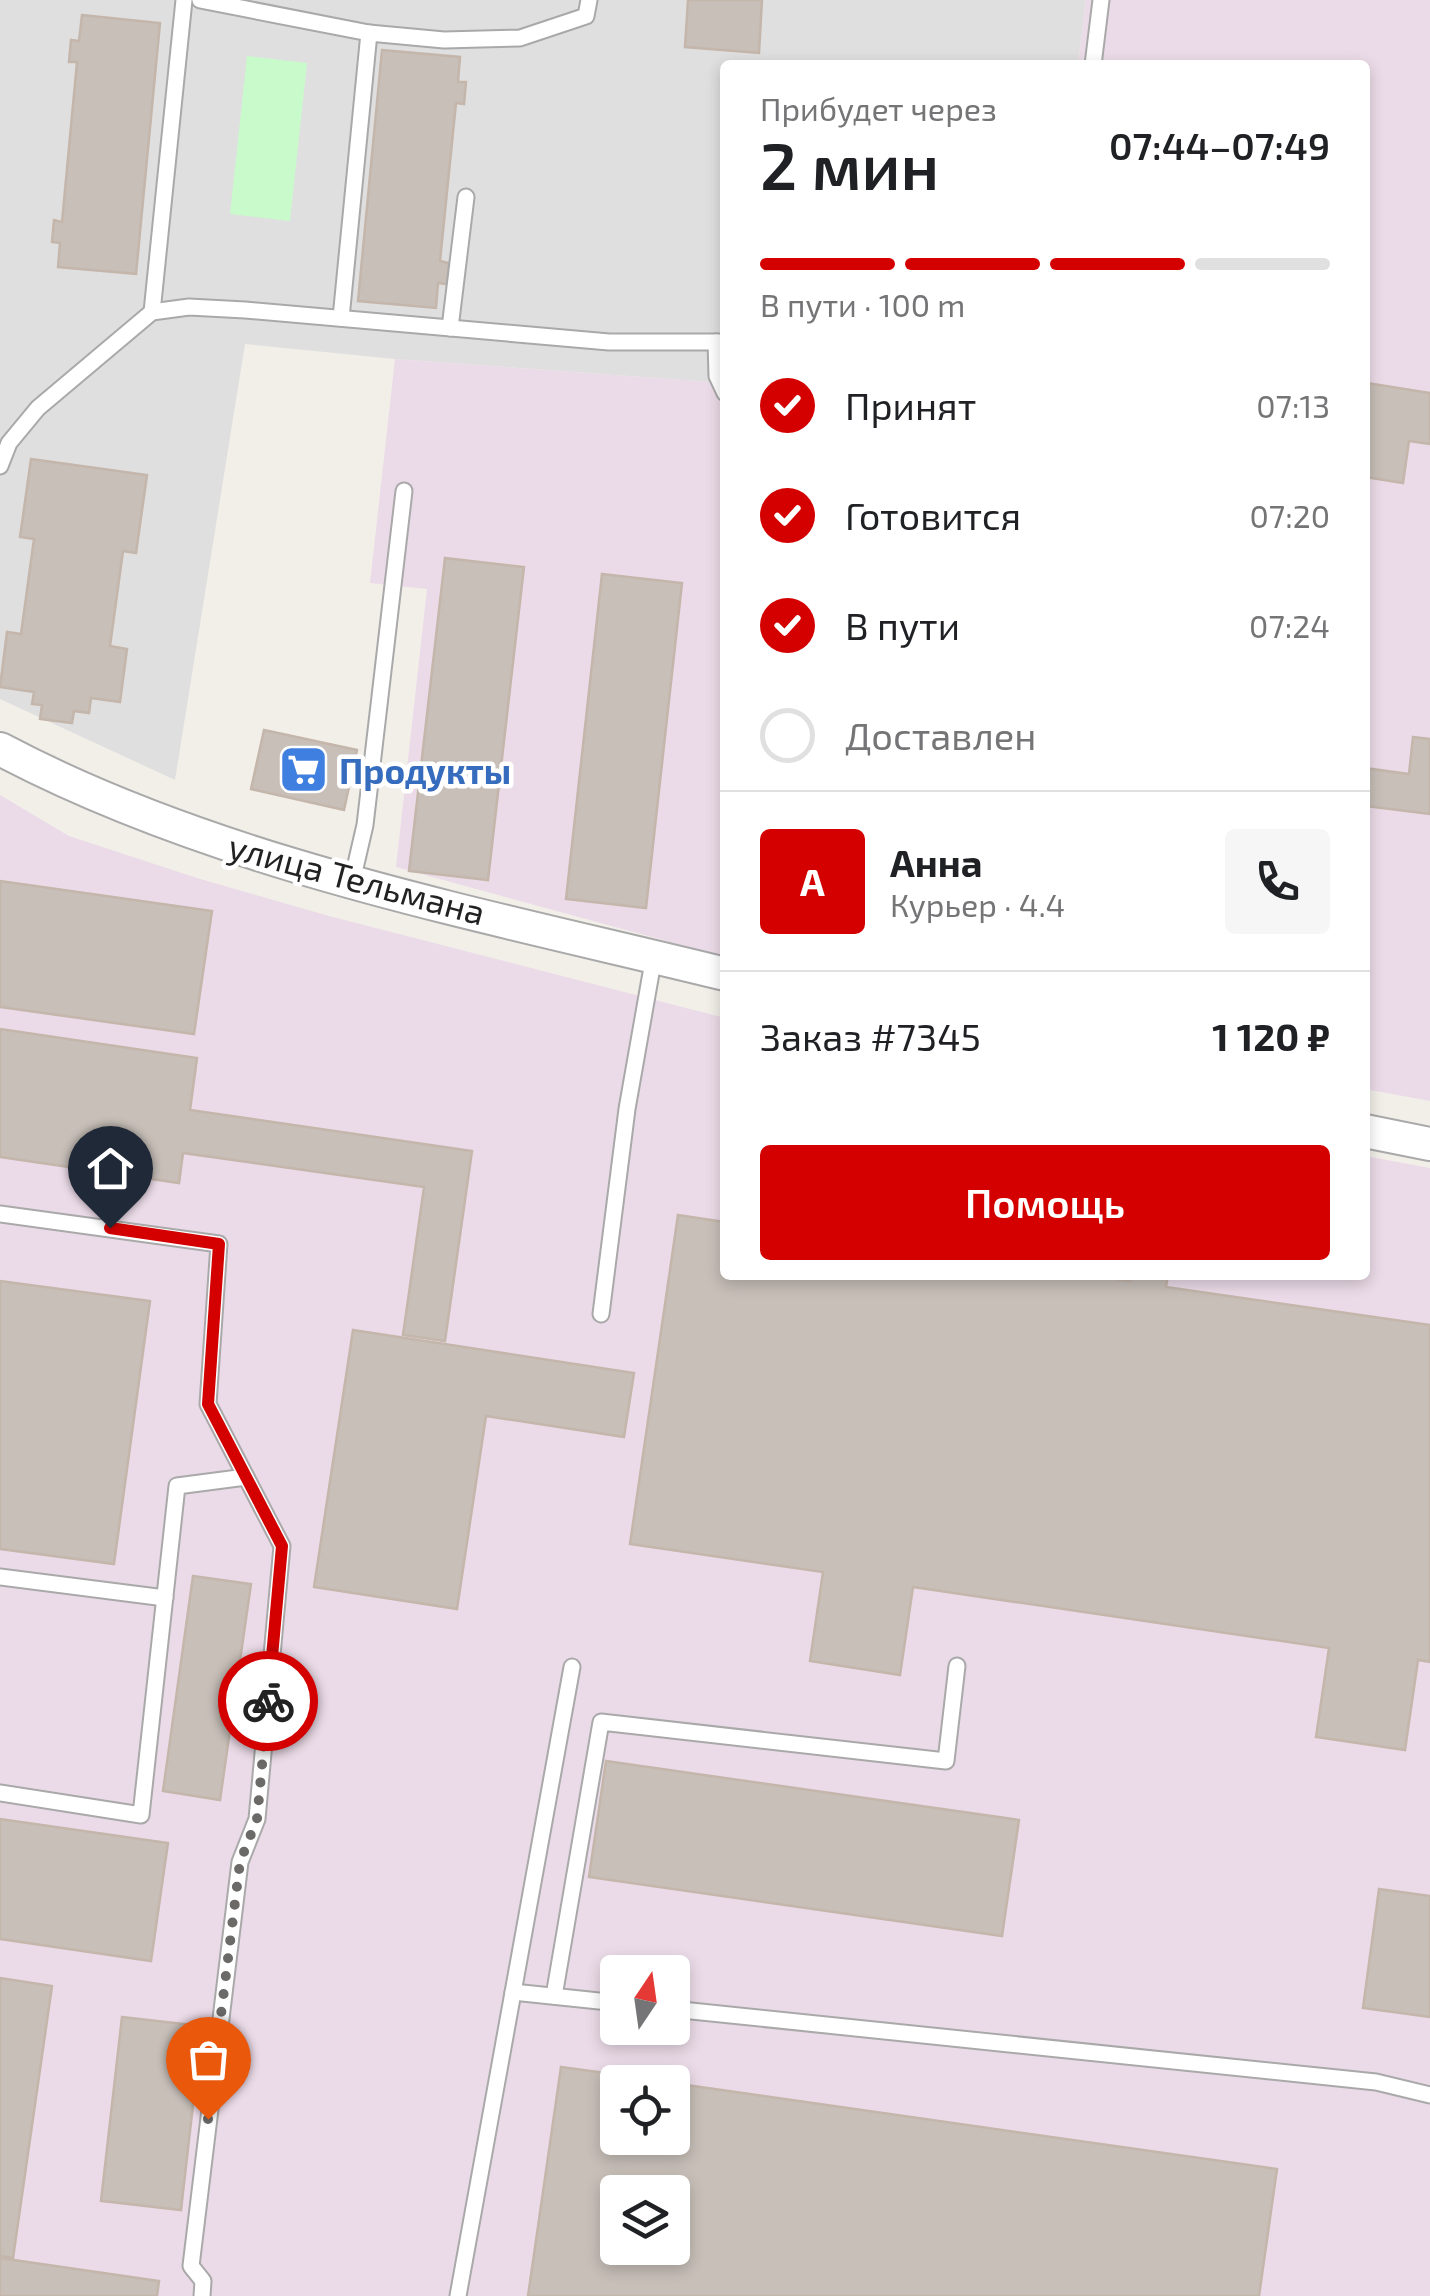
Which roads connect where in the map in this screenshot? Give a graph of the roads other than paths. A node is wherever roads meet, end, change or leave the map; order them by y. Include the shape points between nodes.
1 (184, 0) edge
2 (200, 0) edge
3 (590, 0) edge
4 (1101, 0) edge
5 (369, 33) junction
6 (1094, 60) edge
7 (466, 198) dead end
8 (152, 312) junction
9 (341, 318) junction
10 (450, 328) junction
11 (720, 342) edge
12 (720, 353) edge
13 (720, 381) edge
14 (0, 466) edge
15 (404, 491) dead end
16 (0, 750) edge
17 (352, 881) junction
18 (654, 956) junction
19 (720, 973) edge
20 (1370, 1131) edge
21 (1430, 1144) edge
22 (0, 1214) edge
23 (602, 1314) dead end
24 (246, 1477) junction
25 (0, 1577) edge
26 (165, 1598) junction
27 (957, 1666) dead end
28 (572, 1668) dead end
29 (0, 1792) edge
30 (513, 1992) junction
31 (554, 1996) junction
32 (600, 2001) edge
33 (690, 2011) edge
34 (1430, 2095) edge
35 (202, 2296) edge
36 (458, 2296) edge

1 - 8 lane
2 - 5 lane
3 - 5 lane via 586,16 520,38
4 - 6 lane
5 - 9 lane
7 - 10 lane
8 - 9 lane via 189,307
8 - 14 lane via 38,408 8,444
9 - 10 lane
10 - 11 lane via 609,342
12 - 13 lane
15 - 17 lane via 365,825
16 - 17 street, улица Тельмана via 68,786
17 - 18 street, улица Тельмана
18 - 19 street, улица Тельмана
18 - 23 lane
20 - 21 street
22 - 24 lane via 219,1244 208,1404
24 - 26 lane via 178,1486
24 - 35 lane via 282,1546 257,1819 240,1862 191,2266 203,2282
25 - 26 lane
26 - 29 lane via 142,1814
27 - 31 lane via 946,1762 601,1722
28 - 30 lane
30 - 31 lane
30 - 36 lane
31 - 32 lane
33 - 34 lane via 1376,2082

